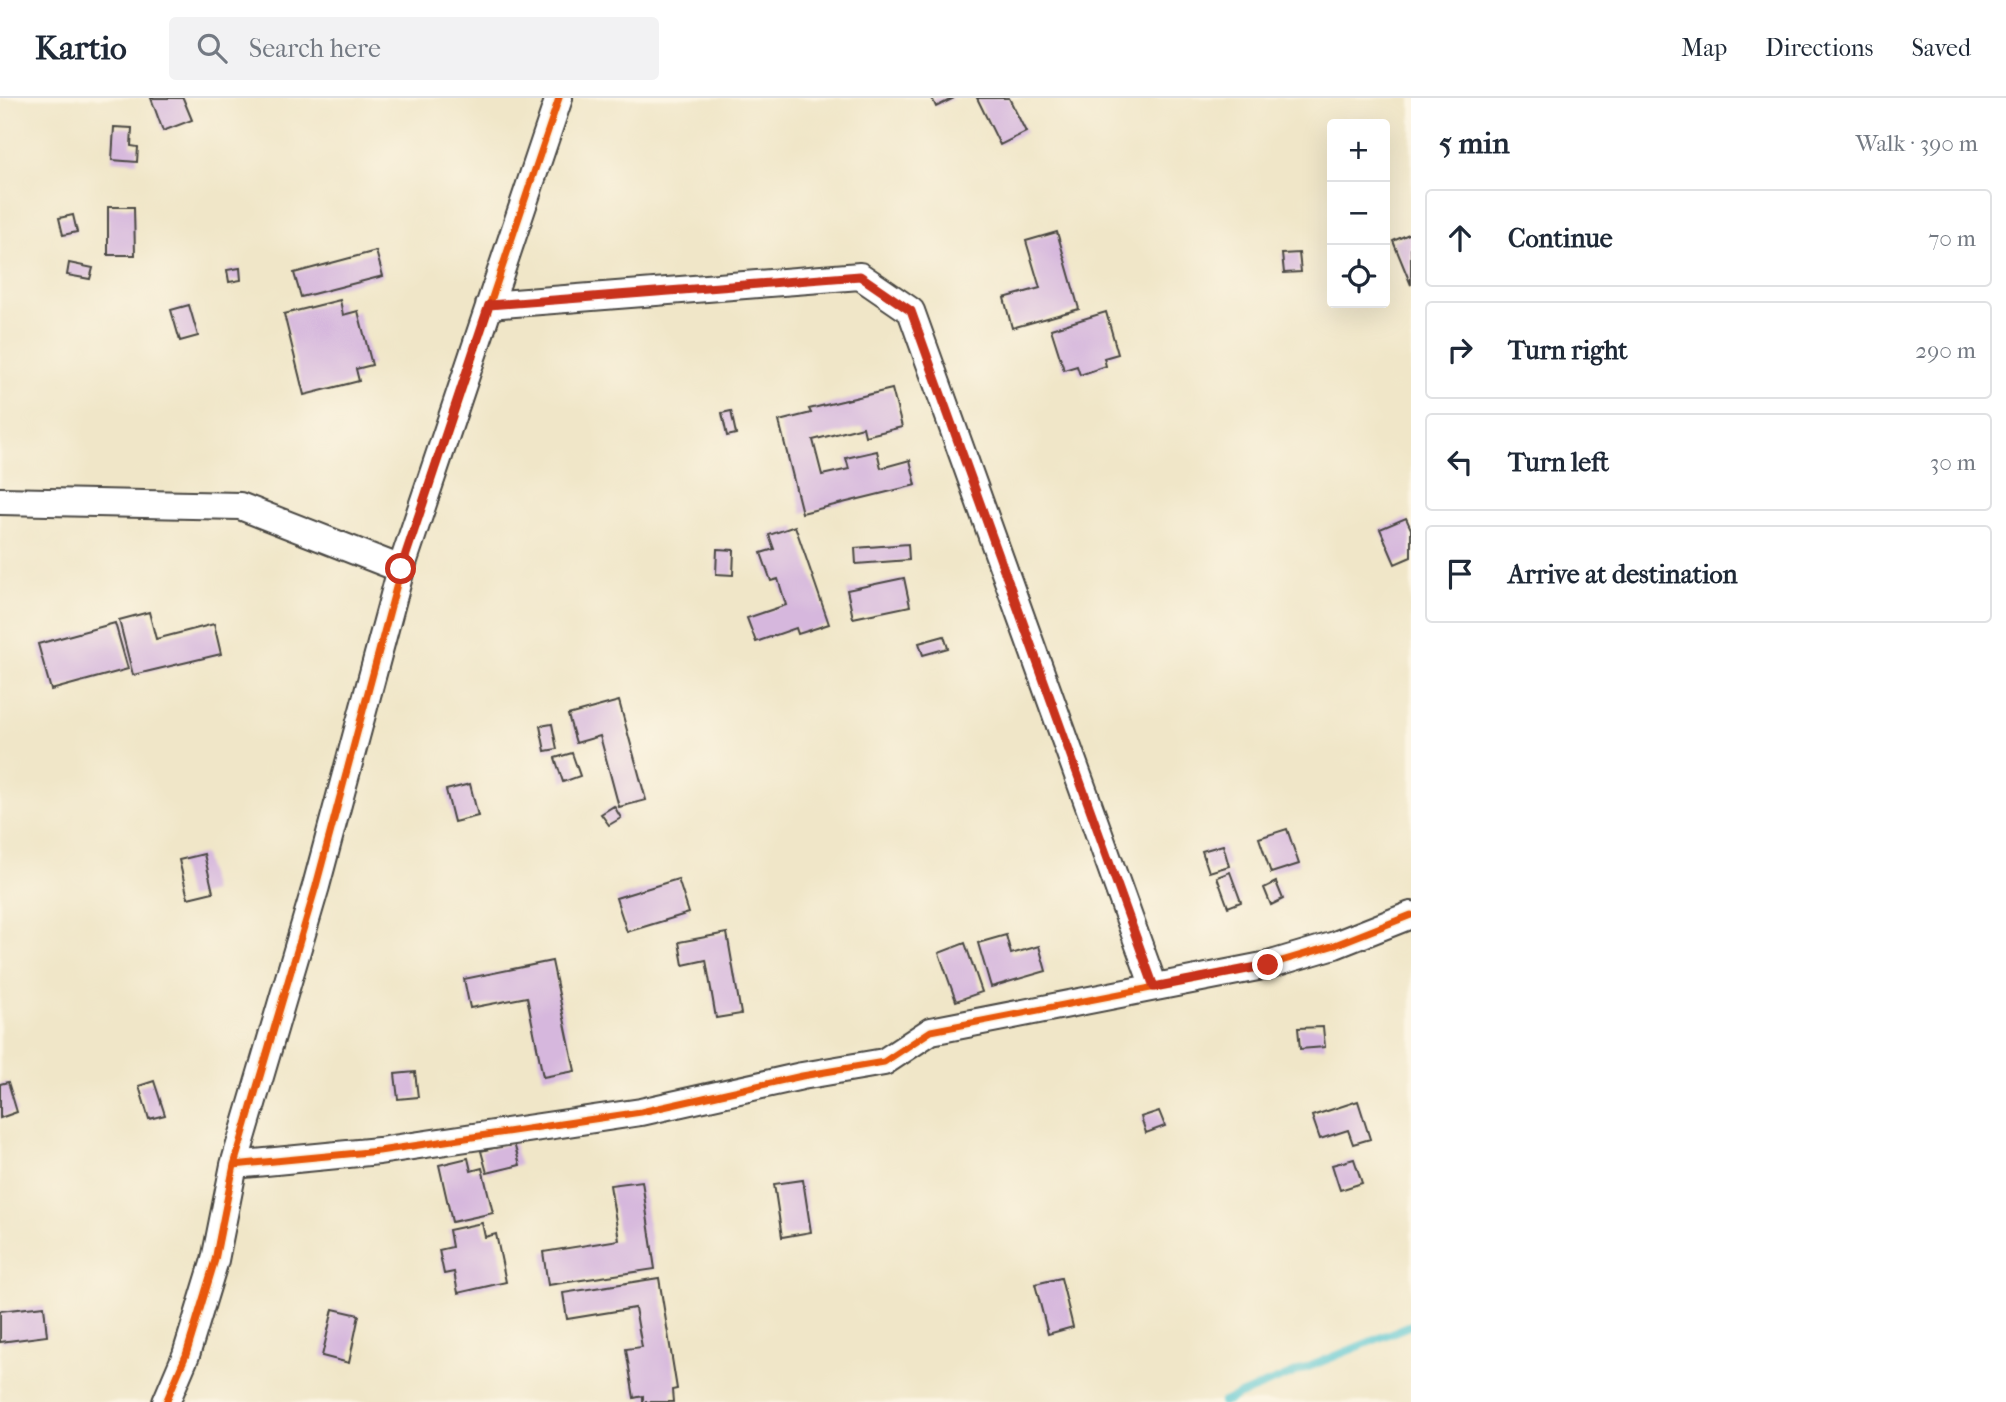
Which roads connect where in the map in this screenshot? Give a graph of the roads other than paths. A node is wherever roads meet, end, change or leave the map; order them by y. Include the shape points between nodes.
1 (559, 98) edge
2 (489, 305) junction
3 (0, 501) edge
4 (401, 569) junction
5 (1411, 915) edge
6 (1154, 987) junction
7 (234, 1165) junction
8 (166, 1402) edge

1 - 2 street
2 - 4 street
2 - 6 street via 860,276 911,311
3 - 4 street via 240,506
4 - 7 street via 316,886
5 - 6 street via 1268,965
6 - 7 street via 931,1031 884,1062 641,1112 379,1151
7 - 8 street via 215,1260 186,1355

